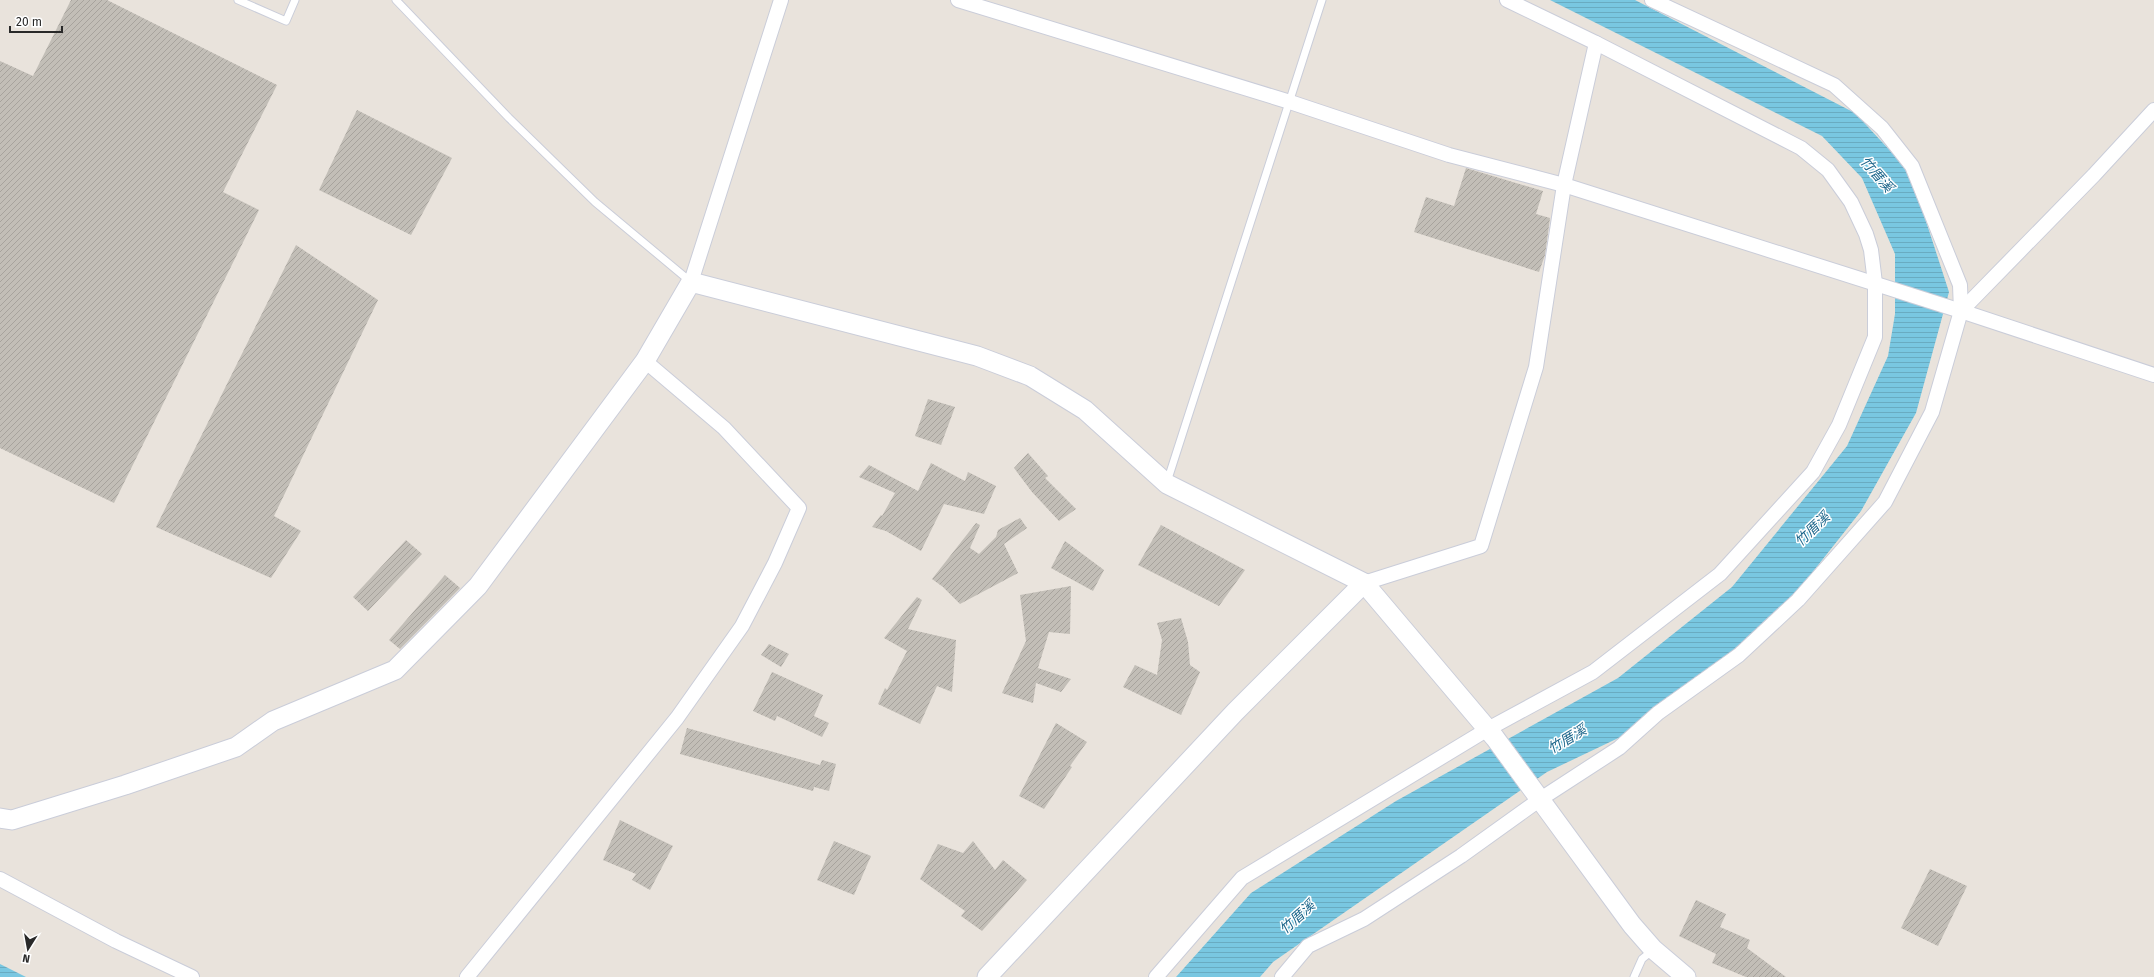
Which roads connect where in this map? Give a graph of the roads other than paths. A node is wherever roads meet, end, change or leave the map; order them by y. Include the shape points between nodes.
1 (238, 0) edge
2 (295, 0) edge
3 (396, 0) edge
4 (781, 0) edge
5 (958, 0) edge
6 (1322, 0) edge
7 (1507, 0) edge
8 (1652, 0) edge
9 (1596, 43) junction
10 (1290, 102) junction
11 (2154, 110) edge
12 (1564, 185) junction
13 (691, 282) junction
14 (1875, 283) junction
15 (1961, 310) junction
16 (645, 361) junction
17 (2154, 375) edge
18 (1166, 484) junction
19 (1364, 583) junction
20 (1491, 734) junction
21 (1539, 800) junction
22 (0, 818) edge
23 (0, 879) edge
24 (1653, 950) junction
25 (192, 977) edge
26 (467, 977) edge
27 (987, 977) edge
28 (1156, 977) edge
29 (1282, 977) edge
30 (1634, 977) edge
31 (1686, 977) edge

1 - 2 lane via 286,21
3 - 13 lane via 594,202
4 - 13 street
5 - 10 street
6 - 10 lane
7 - 9 street
8 - 15 street via 1834,85 1882,128 1912,166 1960,285
9 - 12 street
9 - 14 street via 1801,148 1813,157 1840,185 1860,219 1871,250
10 - 12 street via 1448,155
10 - 18 lane
11 - 15 street
12 - 14 street
12 - 19 street via 1536,367 1481,546
13 - 16 street
13 - 18 street via 977,356 1030,376 1085,410
14 - 15 street
14 - 20 street via 1875,337 1839,425 1813,472 1720,574 1593,672
15 - 17 street
15 - 21 street via 1932,412 1885,502 1798,600 1739,655 1658,712 1619,748
16 - 22 street via 478,586 395,670 273,721 236,747 12,820
16 - 26 street via 724,428 799,508 775,563 734,638 677,718
18 - 19 street
19 - 20 street
19 - 27 street via 1235,712
20 - 21 street
20 - 28 street via 1242,878
21 - 24 street via 1632,926
21 - 29 street via 1461,856 1364,919 1308,946
23 - 25 street via 116,941
24 - 30 lane via 1642,960
24 - 31 street

